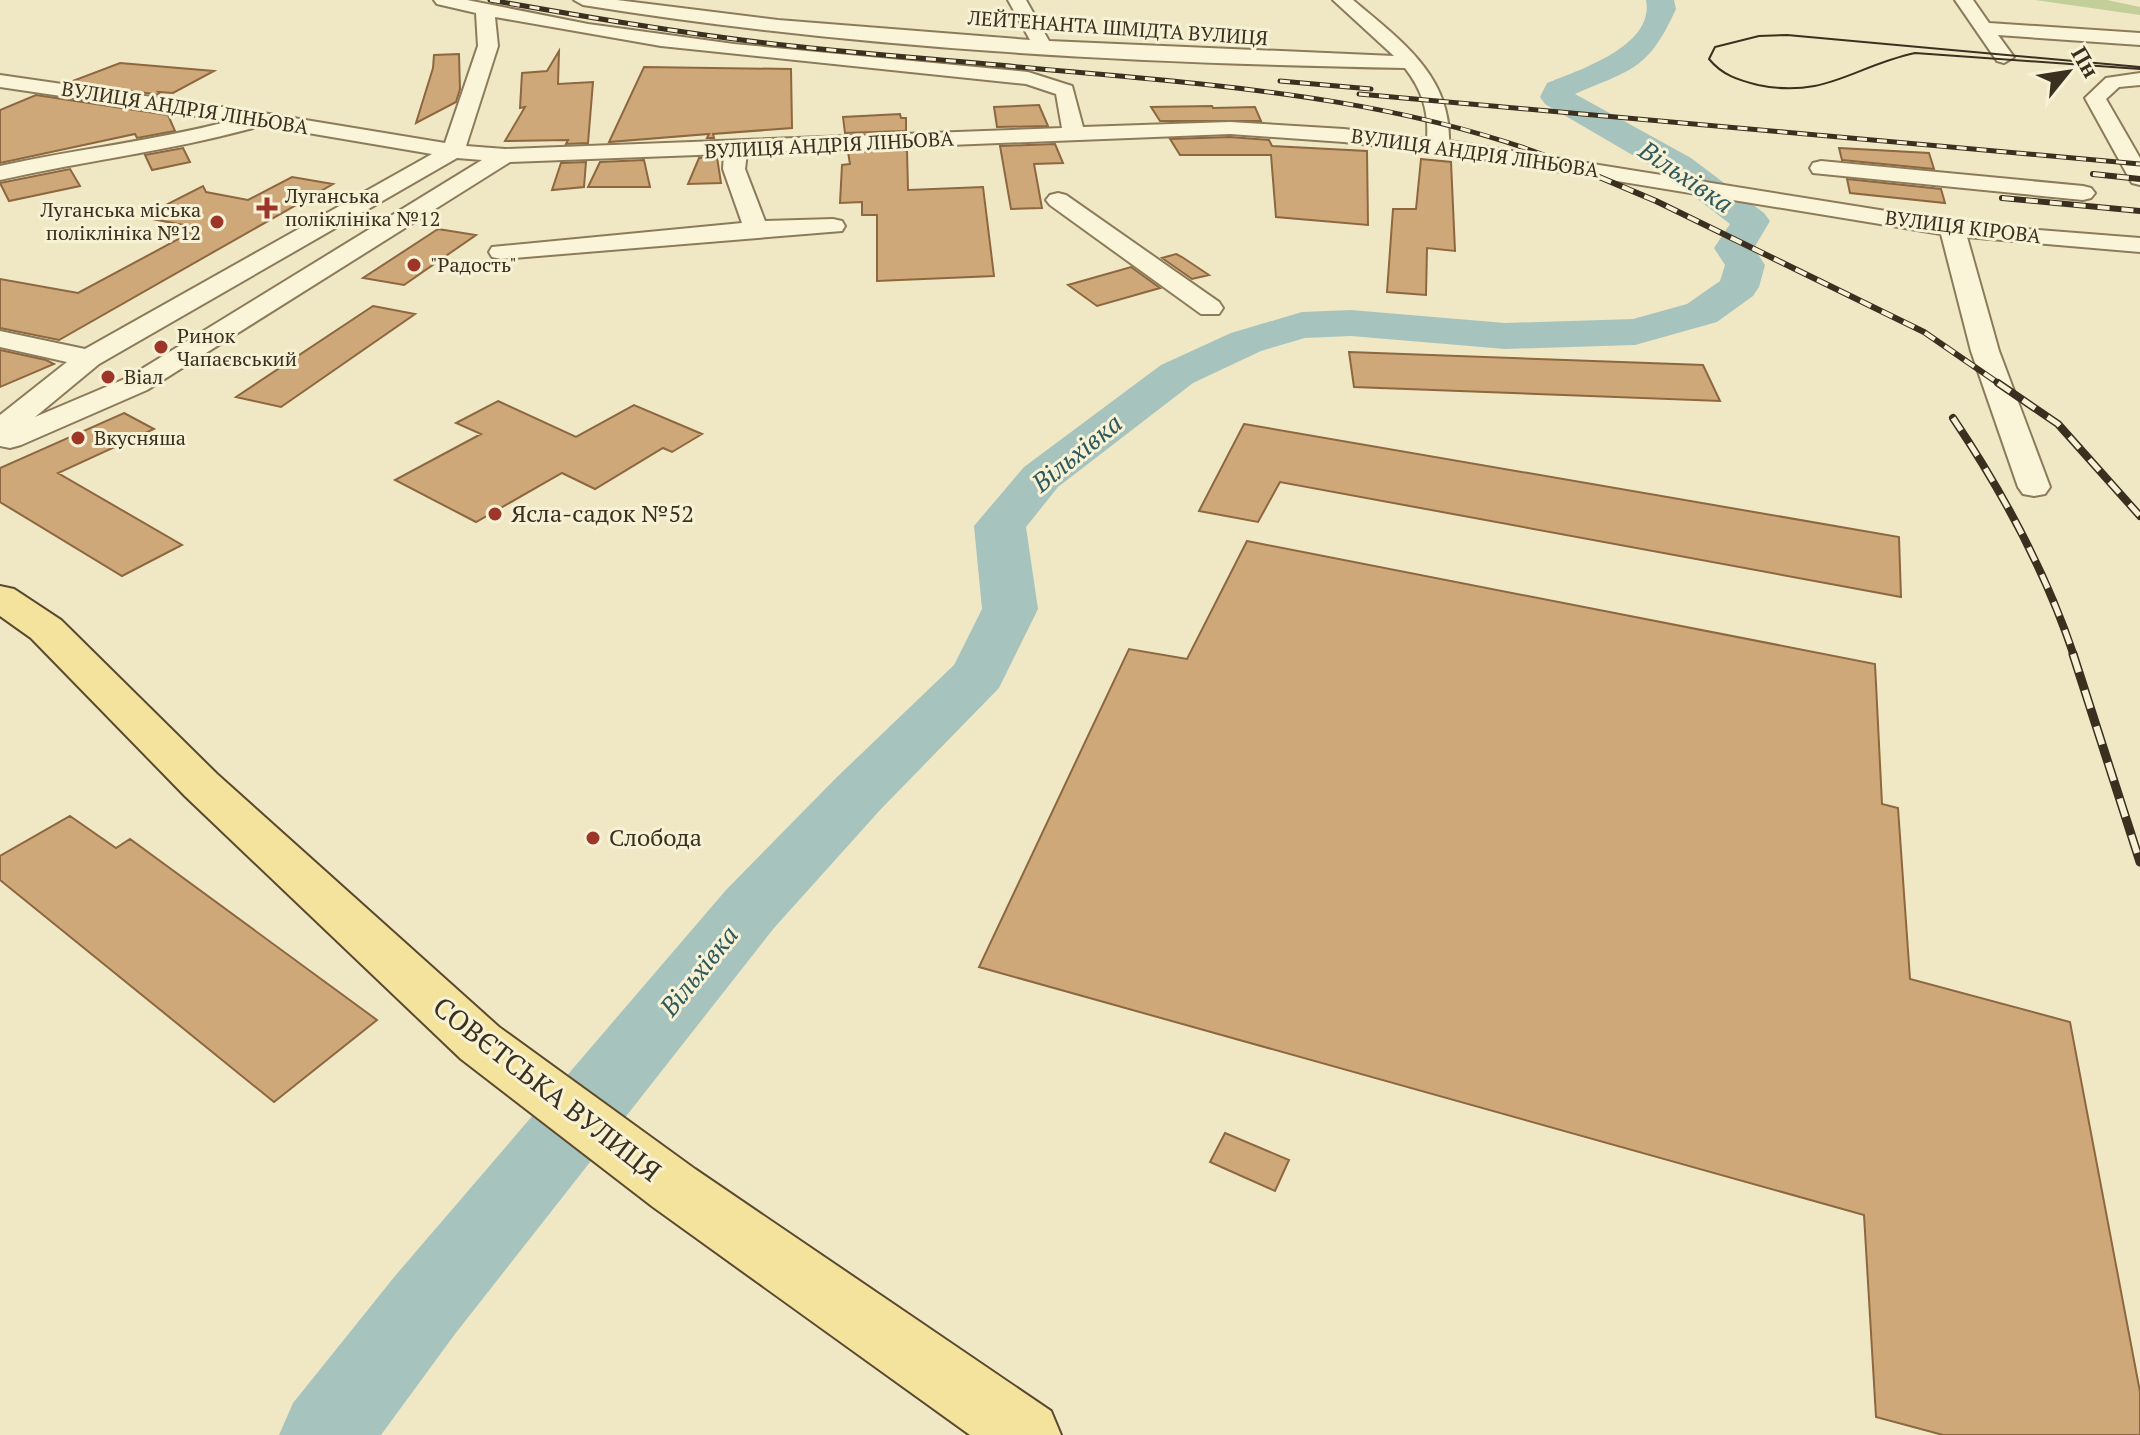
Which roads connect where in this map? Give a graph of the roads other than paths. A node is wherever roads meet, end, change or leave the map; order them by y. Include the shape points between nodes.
1 (443, 0) edge
2 (583, 0) edge
3 (1017, 0) edge
4 (1342, 0) edge
5 (1964, 0) edge
6 (616, 2) edge
7 (485, 11) junction
8 (1984, 28) junction
9 (2140, 39) edge
10 (1043, 47) junction
11 (2004, 57) dead end
12 (1412, 62) junction
13 (2140, 79) edge
14 (0, 81) edge
15 (263, 119) junction
16 (1074, 133) junction
17 (1438, 145) junction
18 (736, 149) junction
19 (453, 151) junction
20 (505, 156) junction
21 (1821, 168) dead end
22 (0, 173) edge
23 (2140, 178) edge
24 (1978, 183) junction
25 (2083, 193) dead end
26 (1058, 200) dead end
27 (1787, 202) joint
28 (833, 226) dead end
29 (1952, 228) junction
30 (756, 229) junction
31 (1997, 233) junction
32 (2140, 245) edge
33 (501, 252) dead end
34 (1210, 308) dead end
35 (0, 339) edge
36 (89, 358) junction
37 (11, 430) edge
38 (2034, 487) dead end
39 (0, 598) edge
40 (1027, 1435) edge

1 - 7 street
2 - 6 street, ЛЕЙТЕНАНТА ШМІДТА ВУЛИЦЯ
3 - 10 street
4 - 12 street
5 - 8 street
6 - 10 street, ЛЕЙТЕНАНТА ШМІДТА ВУЛИЦЯ via 866,34
7 - 16 street via 619,35 1028,78 1065,90
7 - 19 street via 488,46
8 - 9 street
8 - 11 street
10 - 12 street, ЛЕЙТЕНАНТА ШМІДТА ВУЛИЦЯ
12 - 17 street via 1428,80 1442,122
13 - 23 street via 2113,82 2095,98
14 - 15 street, ВУЛИЦЯ АНДРІЯ ЛІНЬОВА
15 - 19 street, ВУЛИЦЯ АНДРІЯ ЛІНЬОВА
15 - 22 street via 187,139
16 - 17 street, ВУЛИЦЯ АНДРІЯ ЛІНЬОВА via 1309,130
16 - 18 street, ВУЛИЦЯ АНДРІЯ ЛІНЬОВА
17 - 27 street, ВУЛИЦЯ АНДРІЯ ЛІНЬОВА
18 - 20 street, ВУЛИЦЯ АНДРІЯ ЛІНЬОВА
18 - 30 street via 734,169
19 - 20 street, ВУЛИЦЯ АНДРІЯ ЛІНЬОВА
19 - 36 street
20 - 37 street via 137,384
21 - 24 street
24 - 25 street
24 - 31 street
26 - 34 street
27 - 29 street, ВУЛИЦЯ КІРОВА
28 - 30 street
29 - 31 street, ВУЛИЦЯ КІРОВА
29 - 38 street via 1985,351
30 - 33 street
31 - 32 street, ВУЛИЦЯ КІРОВА
35 - 36 street
36 - 37 street
39 - 40 main road, СОВЄТСЬКА ВУЛИЦЯ via 46,629 201,785 480,1043 674,1188

